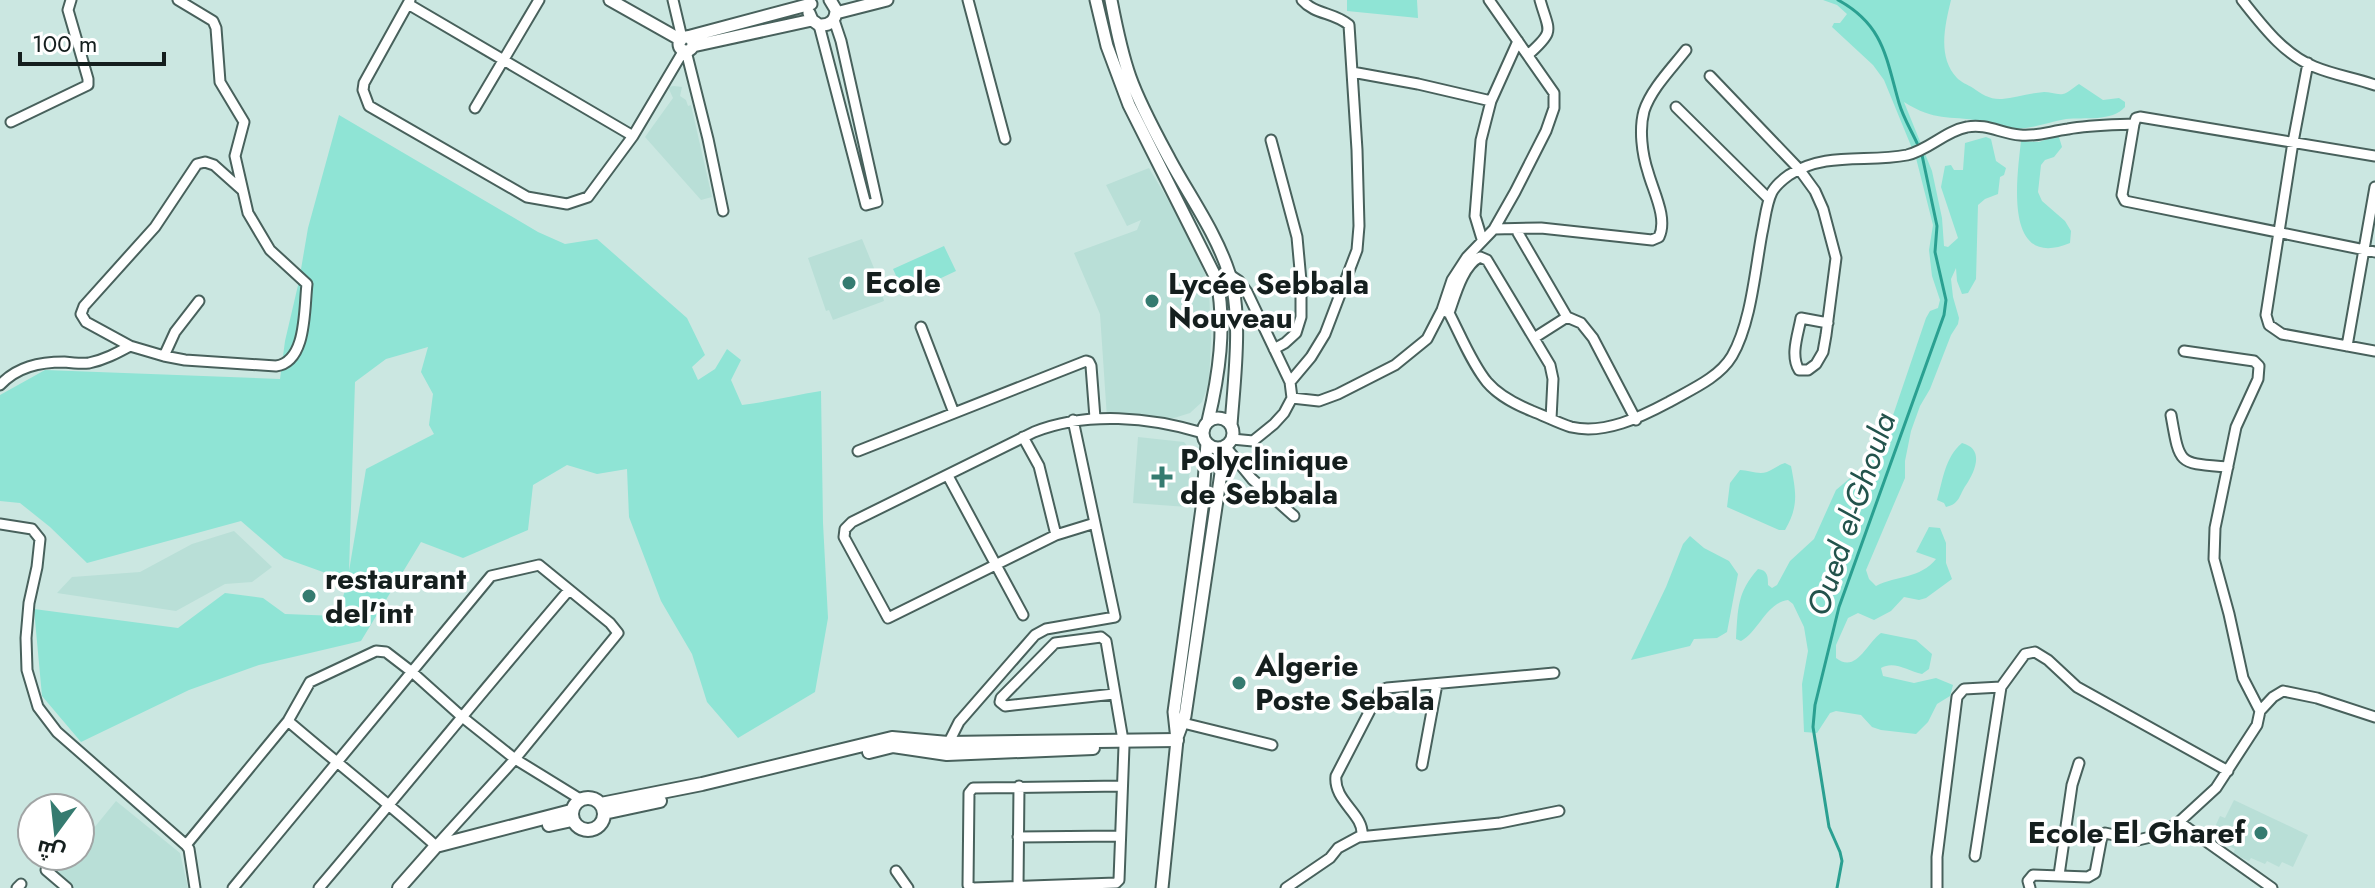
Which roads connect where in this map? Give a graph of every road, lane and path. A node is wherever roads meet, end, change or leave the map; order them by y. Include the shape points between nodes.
1 (71, 0) edge
2 (178, 0) edge
3 (539, 0) edge
4 (610, 0) edge
5 (673, 0) edge
6 (831, 0) edge
7 (887, 0) edge
8 (968, 0) edge
9 (1096, 0) edge
10 (1111, 0) edge
11 (1302, 0) edge
12 (1489, 0) edge
13 (1540, 0) edge
14 (2242, 0) edge
15 (813, 1) edge
16 (409, 2) edge
17 (835, 17) junction
18 (816, 22) junction
19 (1518, 41) junction
20 (686, 44) junction
21 (1686, 50) dead end
22 (1528, 55) junction
23 (503, 60) junction
24 (2308, 63) junction
25 (1352, 72) junction
26 (1710, 76) dead end
27 (2375, 85) edge
28 (1491, 101) junction
29 (1676, 107) dead end
30 (475, 108) dead end
31 (11, 122) dead end
32 (2134, 124) junction
33 (633, 136) junction
34 (1005, 139) dead end
35 (1271, 140) dead end
36 (2293, 142) junction
37 (2375, 156) edge
38 (1799, 169) junction
39 (2375, 187) edge
40 (242, 190) junction
41 (1769, 199) junction
42 (723, 211) dead end
43 (1494, 229) junction
44 (2278, 232) junction
45 (1518, 233) dead end
46 (1482, 239) junction
47 (2364, 250) junction
48 (2375, 252) edge
49 (1230, 275) junction
50 (199, 301) dead end
51 (1445, 312) junction
52 (1567, 317) junction
53 (1828, 323) junction
54 (921, 327) dead end
55 (1534, 338) junction
56 (130, 346) junction
57 (2347, 346) junction
58 (1274, 349) junction
59 (2184, 351) dead end
60 (2375, 351) edge
61 (164, 356) junction
62 (1290, 382) junction
63 (0, 385) edge
64 (1292, 398) junction
65 (954, 413) junction
66 (2171, 415) dead end
67 (1095, 418) junction
68 (1551, 419) junction
69 (1073, 420) junction
70 (1636, 420) junction
71 (1208, 421) junction
72 (1231, 425) junction
73 (1023, 437) junction
74 (1205, 438) junction
75 (1228, 443) junction
76 (858, 451) dead end
77 (2228, 467) junction
78 (948, 476) junction
79 (1294, 516) dead end
80 (1095, 523) junction
81 (0, 524) edge
82 (1056, 535) junction
83 (995, 563) junction
84 (569, 590) junction
85 (1023, 615) dead end
86 (412, 672) junction
87 (1554, 673) dead end
88 (1437, 684) junction
89 (2001, 687) junction
90 (1114, 694) junction
91 (2260, 711) junction
92 (461, 716) junction
93 (2375, 717) edge
94 (288, 721) junction
95 (1183, 723) junction
96 (1123, 743) junction
97 (1176, 744) junction
98 (1272, 745) dead end
99 (946, 749) junction
100 (515, 759) junction
101 (336, 761) junction
102 (2079, 763) dead end
103 (1422, 765) dead end
104 (2228, 771) junction
105 (1019, 786) junction
106 (1122, 786) junction
107 (580, 799) junction
108 (390, 805) junction
109 (603, 809) junction
110 (1559, 811) dead end
111 (572, 815) junction
112 (2179, 822) junction
113 (1120, 836) junction
114 (1018, 837) junction
115 (1359, 837) junction
116 (186, 845) junction
117 (436, 846) junction
118 (1975, 856) dead end
119 (896, 871) dead end
120 (48, 872) edge
121 (2059, 875) junction
122 (1018, 887) edge
123 (67, 888) edge
124 (195, 888) edge
125 (233, 888) edge
126 (319, 888) edge
127 (399, 888) edge
128 (405, 888) edge
129 (908, 888) edge
130 (1162, 888) edge
131 (1286, 888) edge
132 (1937, 888) edge
133 (2030, 888) edge
134 (2272, 888) edge

1 - 31 street via 68,10 88,85
2 - 40 street via 216,28 220,82 244,122 235,156
3 - 23 street
4 - 20 street
5 - 20 street
6 - 17 street
7 - 17 street
8 - 34 street
9 - 71 street via 1129,105 1217,280 1221,333
10 - 49 street via 1130,79
11 - 25 street via 1349,25
12 - 19 street
13 - 22 street via 1549,31
14 - 24 street via 2276,40
15 - 18 street via 809,15
15 - 20 street
16 - 23 street
16 - 33 street via 364,83 369,106 527,197 562,204 588,197
17 - 18 street via 827,25
17 - 18 street via 877,202 866,205
18 - 20 street
19 - 22 street
19 - 28 street
20 - 33 street
20 - 42 street
21 - 43 street via 1643,113 1645,161 1661,215 1659,237
22 - 43 street via 1554,93 1554,108
23 - 30 street
23 - 33 street
24 - 27 street
24 - 36 street
25 - 28 street
25 - 62 street via 1357,250 1325,334
26 - 38 street
28 - 46 street via 1481,140 1475,216
29 - 41 street
32 - 36 street via 2140,117
32 - 38 street via 2038,135 1968,127 1908,155 1834,159
32 - 44 street via 2125,201
35 - 58 street via 1297,237 1301,293 1296,333
36 - 37 street
36 - 44 street
38 - 41 street via 1780,182
38 - 53 street via 1815,191 1835,247
39 - 47 street
40 - 56 street via 214,165 197,164 155,227 84,306 86,322
40 - 61 street via 248,213 270,250 307,284 293,359 276,366
41 - 70 street via 1748,309 1731,359 1697,386
43 - 46 street
44 - 47 street
44 - 57 street via 2269,325 2282,334
45 - 52 street
46 - 51 street via 1452,280
47 - 48 street
47 - 57 street
49 - 58 street via 1247,292
49 - 72 street via 1235,332
50 - 61 street
51 - 55 street via 1472,263 1484,258
51 - 64 street via 1427,339 1395,365 1329,398
51 - 68 street via 1494,390
52 - 55 street
52 - 70 street via 1581,323 1593,338
53 - 53 street via 1816,364 1799,370 1794,357 1801,318
54 - 65 street
55 - 68 street via 1551,371
56 - 61 street
56 - 63 street via 87,363 26,367
57 - 60 street
58 - 62 street
59 - 77 street via 2258,363 2258,379 2236,427
62 - 64 street
64 - 75 street via 1257,439
65 - 67 street via 1086,361 1091,366
65 - 76 street
66 - 77 street via 2183,459
67 - 69 street
67 - 74 street via 1178,426
68 - 70 street via 1585,428
69 - 73 street
69 - 80 street
71 - 72 street via 1220,418
71 - 74 street
72 - 75 street
73 - 78 street
73 - 82 street via 1039,466
74 - 75 street via 1215,448
74 - 97 street via 1202,508 1174,712
75 - 79 street via 1252,479
75 - 95 street
77 - 91 street via 2214,559 2243,678
78 - 83 street
78 - 83 street via 852,522 845,529 847,546 888,618
80 - 82 street
80 - 99 street via 1115,617 1035,635 959,722
81 - 116 street via 32,529 40,539 26,638 27,670 38,707 57,732
82 - 83 street
83 - 85 street
84 - 86 street via 539,565 491,576
84 - 92 street
84 - 100 street via 618,633
86 - 92 street
86 - 94 street via 386,652 376,651 310,682
86 - 101 street
87 - 88 street
88 - 103 street
88 - 115 street via 1380,691 1336,776 1339,795 1363,827
89 - 104 street via 2025,654 2035,652 2077,687
89 - 118 street
89 - 132 street via 1964,689 1957,697
90 - 90 street via 1101,637 1055,643 1000,702 1005,706
90 - 96 street
91 - 93 street via 2283,691
91 - 104 street
92 - 100 street
92 - 108 street
94 - 101 street
94 - 116 street
95 - 97 street
95 - 98 street
96 - 97 main road
96 - 99 main road
96 - 106 street
97 - 130 street
99 - 109 main road via 893,746
100 - 107 street
100 - 117 street
101 - 108 street
101 - 125 street
102 - 121 street
104 - 112 street
105 - 106 street
105 - 114 street
105 - 122 street via 973,788 969,793 968,885
106 - 113 street
107 - 109 main road via 595,799
107 - 111 main road
108 - 117 street
108 - 126 street
109 - 111 main road via 603,821 591,830 577,826
110 - 115 street via 1500,823
111 - 117 main road
111 - 128 main road via 437,852
112 - 121 street via 2138,840 2105,833 2095,873
112 - 134 street
113 - 114 street
113 - 122 street via 1116,883
114 - 122 street
115 - 131 street
116 - 124 street
117 - 127 main road
119 - 129 street
120 - 123 street
121 - 133 street via 2033,875

